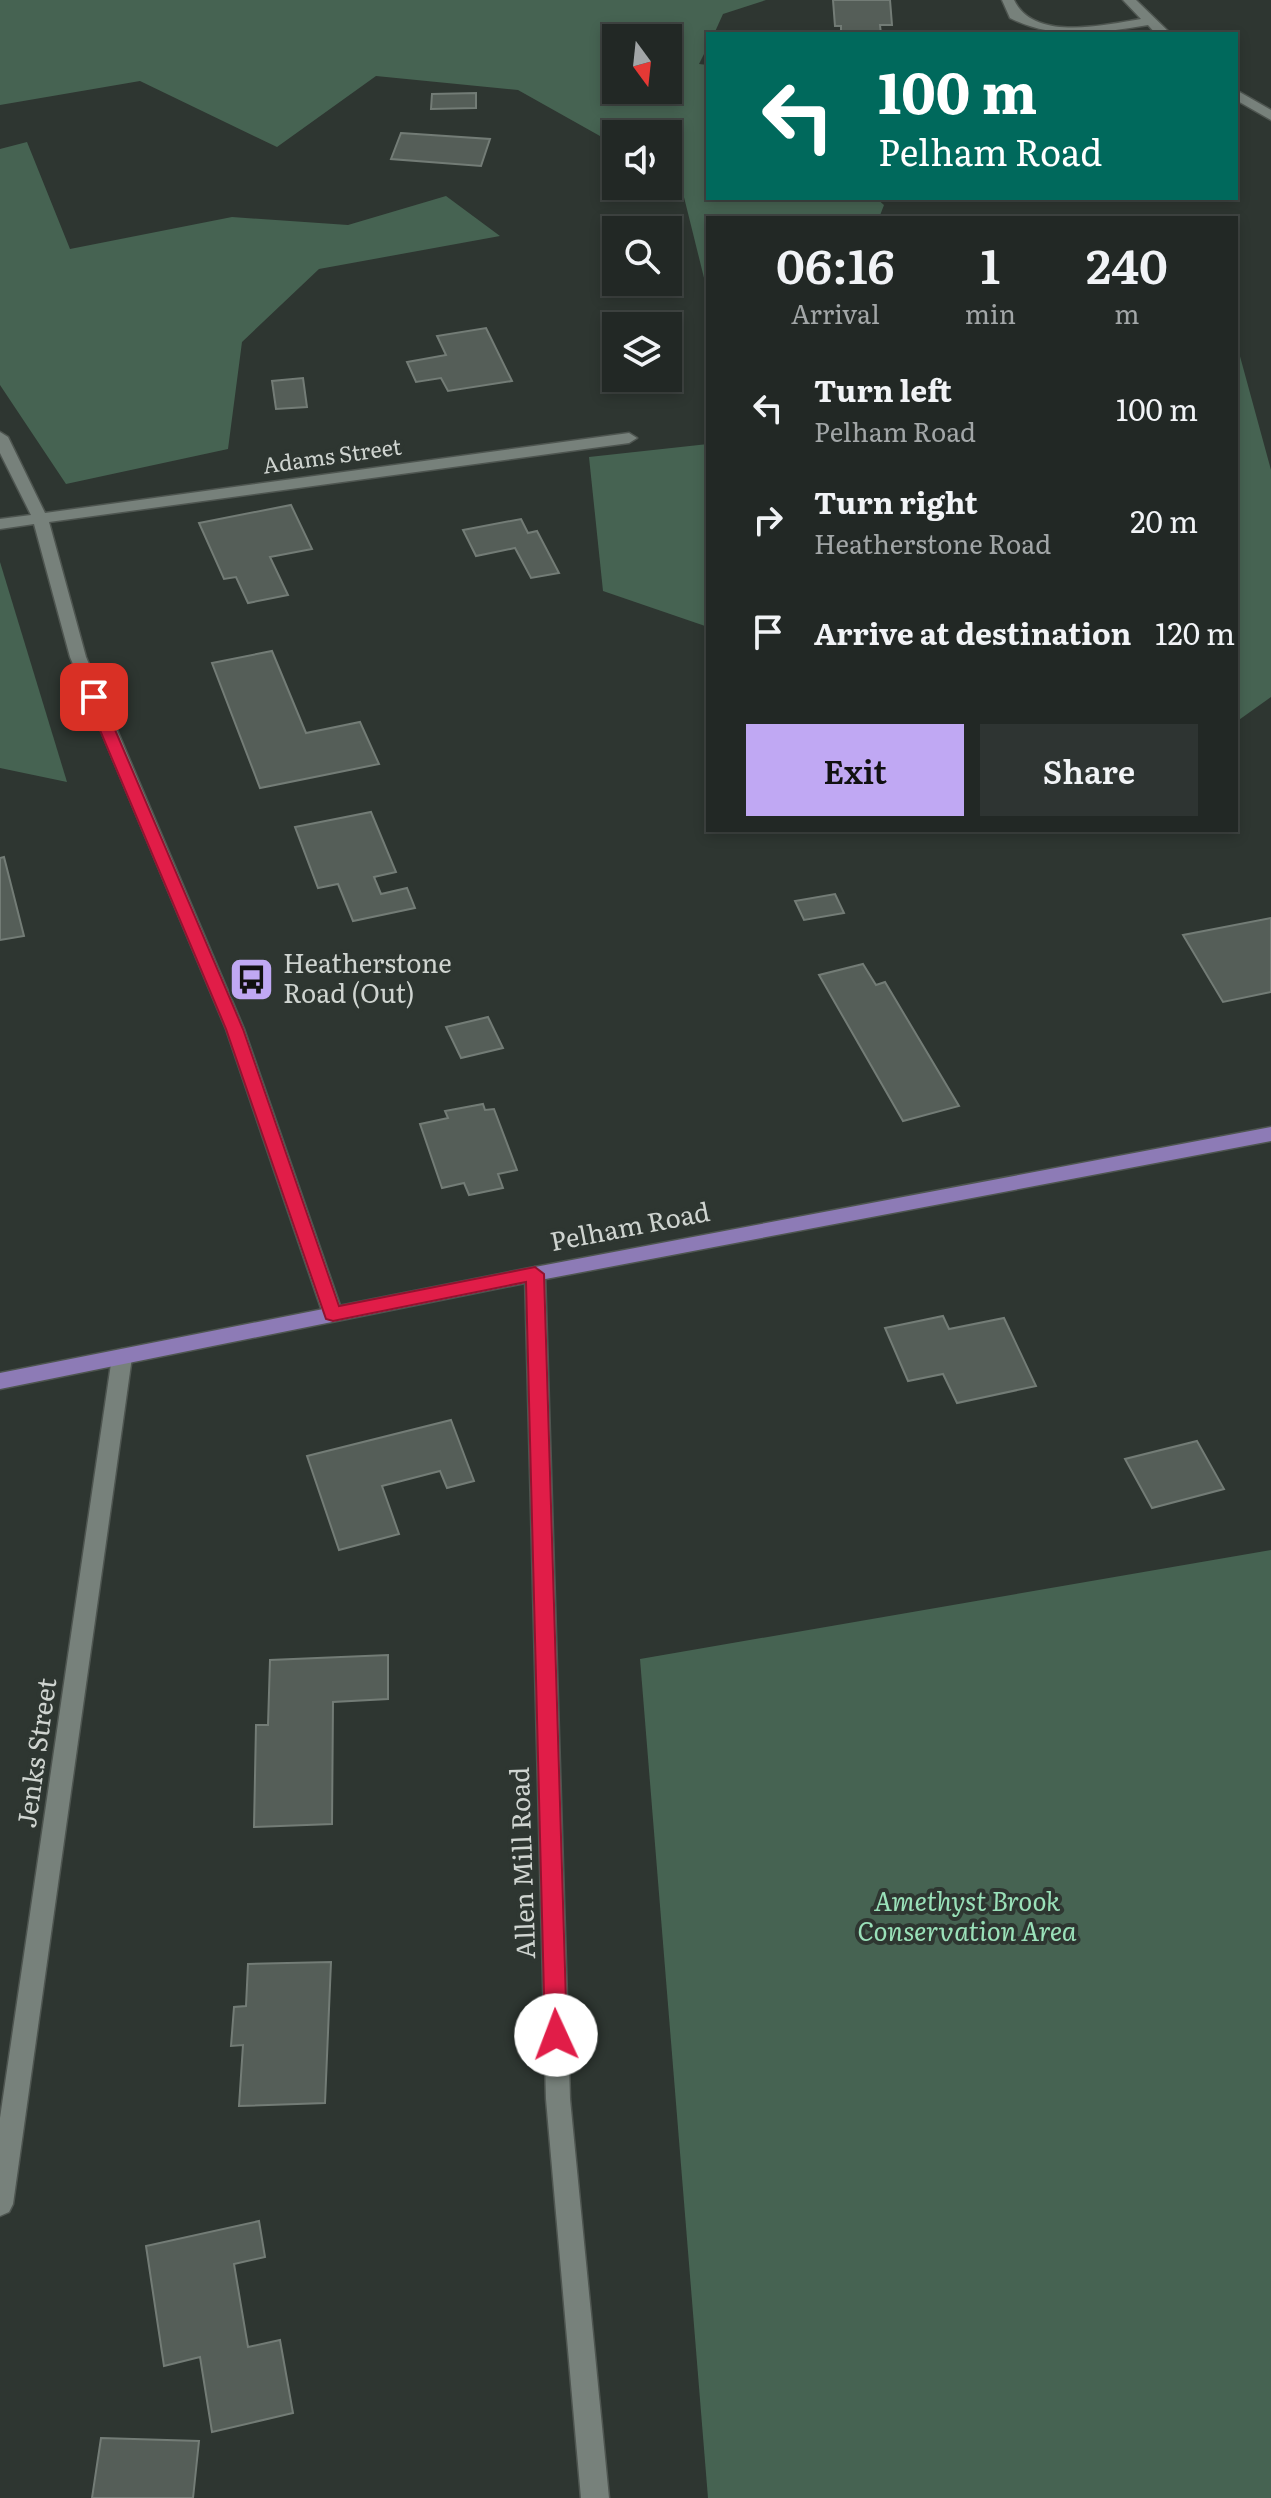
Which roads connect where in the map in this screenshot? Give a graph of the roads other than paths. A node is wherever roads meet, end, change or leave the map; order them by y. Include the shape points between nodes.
1 (1008, 0) edge
2 (1129, 0) edge
3 (1151, 21) junction
4 (1162, 32) edge
5 (1238, 95) edge
6 (1271, 116) edge
7 (0, 437) edge
8 (629, 438) dead end
9 (40, 518) junction
10 (0, 524) edge
11 (1271, 1134) edge
12 (535, 1274) junction
13 (333, 1314) junction
14 (122, 1357) junction
15 (0, 1381) edge
16 (0, 2204) edge
17 (595, 2498) edge

1 - 3 street via 1015,15 1045,28 1085,31
2 - 3 street
3 - 4 street
5 - 6 street
7 - 9 street
8 - 9 street, Adams Street
9 - 10 street, Adams Street
9 - 13 street via 78,657 235,1029
11 - 12 main road, Pelham Road
12 - 13 main road, Pelham Road
12 - 17 street, Allen Mill Road via 558,2099
13 - 14 main road, Pelham Road
14 - 15 main road, Pelham Road
14 - 16 street, Jenks Street

